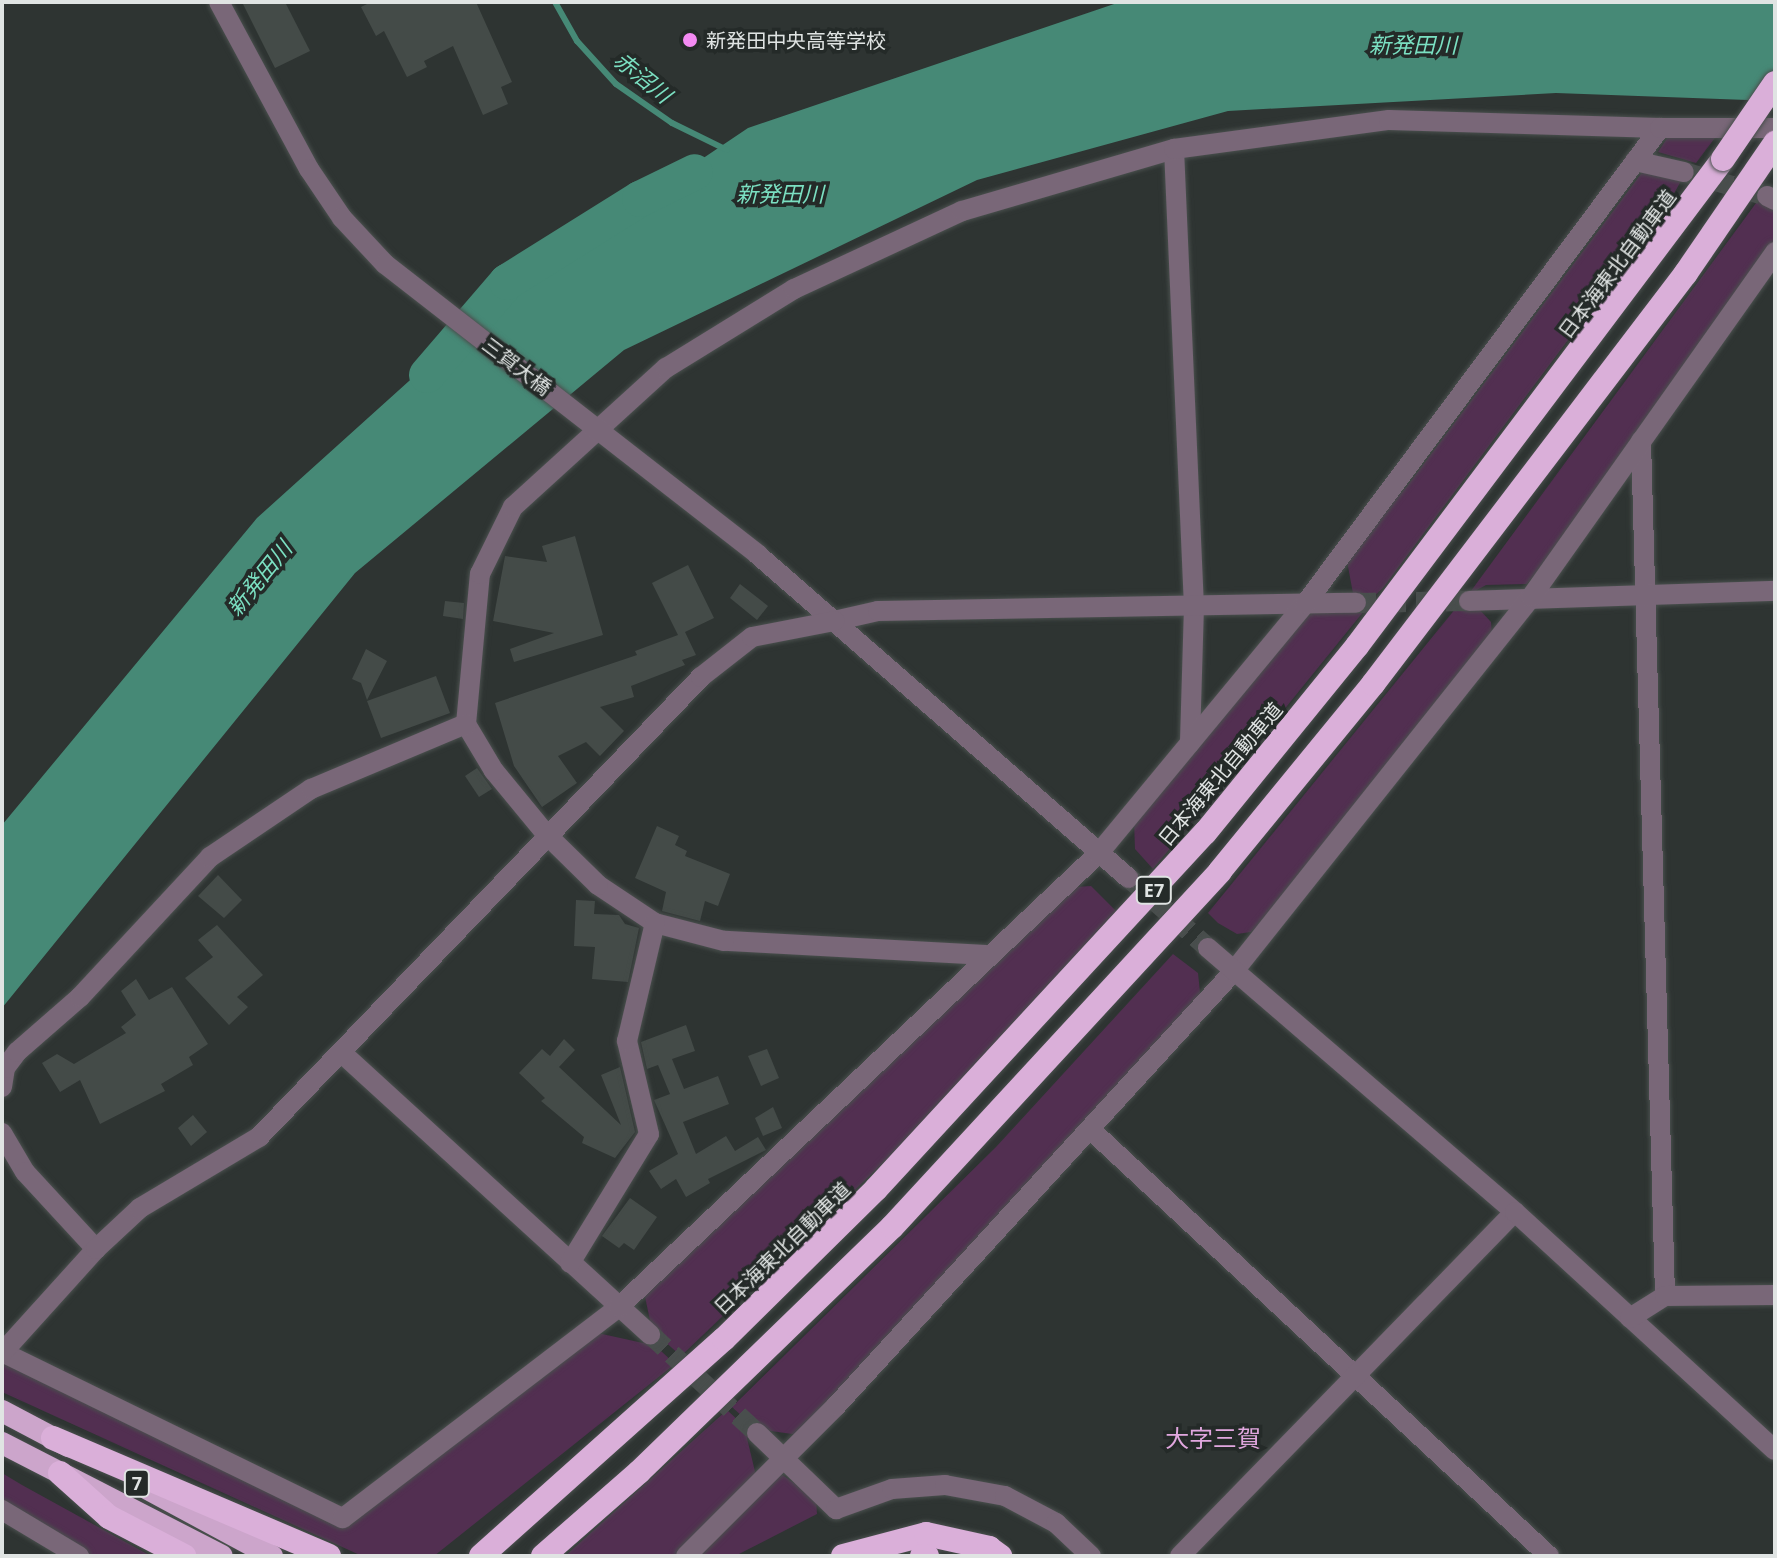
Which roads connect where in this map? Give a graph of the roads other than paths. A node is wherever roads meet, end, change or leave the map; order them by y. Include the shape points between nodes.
1 (219, 2) edge
2 (1775, 83) edge
3 (1660, 128) junction
4 (1775, 128) edge
5 (1775, 143) edge
6 (1174, 149) junction
7 (1635, 161) junction
8 (1684, 172) tunnel mouth
9 (1775, 252) edge
10 (592, 424) junction
11 (1641, 441) junction
12 (1775, 591) edge
13 (1643, 592) junction
14 (1531, 597) junction
15 (1469, 601) tunnel mouth
16 (1356, 603) tunnel mouth
17 (1305, 604) junction
18 (1194, 606) junction
19 (834, 621) junction
20 (466, 724) junction
21 (1190, 743) junction
22 (546, 834) junction
23 (1099, 853) junction
24 (1129, 878) tunnel mouth
25 (655, 923) junction
26 (1208, 948) tunnel mouth
27 (986, 955) junction
28 (1234, 971) junction
29 (343, 1054) junction
30 (2, 1087) edge
31 (1090, 1129) junction
32 (2, 1133) edge
33 (1515, 1212) junction
34 (96, 1249) junction
35 (570, 1263) junction
36 (1775, 1295) edge
37 (1665, 1296) junction
38 (619, 1307) junction
39 (1630, 1318) junction
40 (650, 1334) tunnel mouth
41 (2, 1352) edge
42 (1356, 1376) junction
43 (2, 1411) edge
44 (757, 1433) tunnel mouth
45 (53, 1438) junction
46 (2, 1443) edge
47 (1775, 1450) edge
48 (784, 1458) junction
49 (60, 1473) junction
50 (2, 1510) edge
51 (489, 1549) edge
52 (79, 1556) edge
53 (184, 1556) edge
54 (222, 1556) edge
55 (272, 1556) edge
56 (329, 1556) edge
57 (543, 1556) edge
58 (686, 1556) edge
59 (843, 1556) edge
60 (1000, 1556) edge
61 (1091, 1556) edge
62 (1180, 1556) edge
63 (1549, 1556) edge

1 - 10 street, 三賀大橋 via 266,95 342,218 398,276
2 - 51 highway, 日本海東北自動車道 / E7, bridge via 1357,646 1205,833 876,1189 724,1339
3 - 4 street
3 - 6 street via 1389,120
3 - 7 street
5 - 57 highway, E7 via 1686,273 1373,684 1220,871 892,1227 639,1472
6 - 10 street via 962,211 794,289 666,368
6 - 18 street
7 - 8 street
7 - 17 street
9 - 11 street
10 - 19 street, 三賀大橋 via 680,490
10 - 20 street via 513,507 480,574
11 - 13 street
11 - 14 street
12 - 13 street
13 - 14 street
13 - 37 street
14 - 15 street
14 - 28 street
16 - 17 street
17 - 18 street
17 - 21 street
18 - 19 street via 878,611
18 - 21 street
19 - 22 street via 752,637 701,677
19 - 23 street, 三賀大橋
20 - 22 street via 494,771
20 - 30 street via 311,789 210,857 80,997 17,1052 5,1068
21 - 23 street
22 - 25 street via 598,885
22 - 29 street
23 - 24 street, 三賀大橋
23 - 27 street
25 - 27 street via 724,941
25 - 35 street via 627,1041 649,1134
26 - 28 street
27 - 38 street
28 - 31 street
28 - 33 street
29 - 34 street via 259,1137 140,1208
29 - 35 street
31 - 42 street
31 - 48 street
32 - 34 street via 25,1172
33 - 39 street
33 - 42 street
34 - 41 street
35 - 38 street
36 - 37 street
37 - 39 street
38 - 40 street
38 - 41 street via 343,1518
39 - 47 street
42 - 62 street
42 - 63 street
43 - 45 highway, 7
44 - 48 street
45 - 55 highway, 7
45 - 56 highway
46 - 49 highway, 7
48 - 58 street
48 - 61 street via 836,1509 892,1489 945,1485 1005,1496 1056,1523
49 - 53 highway via 109,1517
49 - 54 highway, 7
50 - 52 street
59 - 60 highway via 926,1534 989,1548

